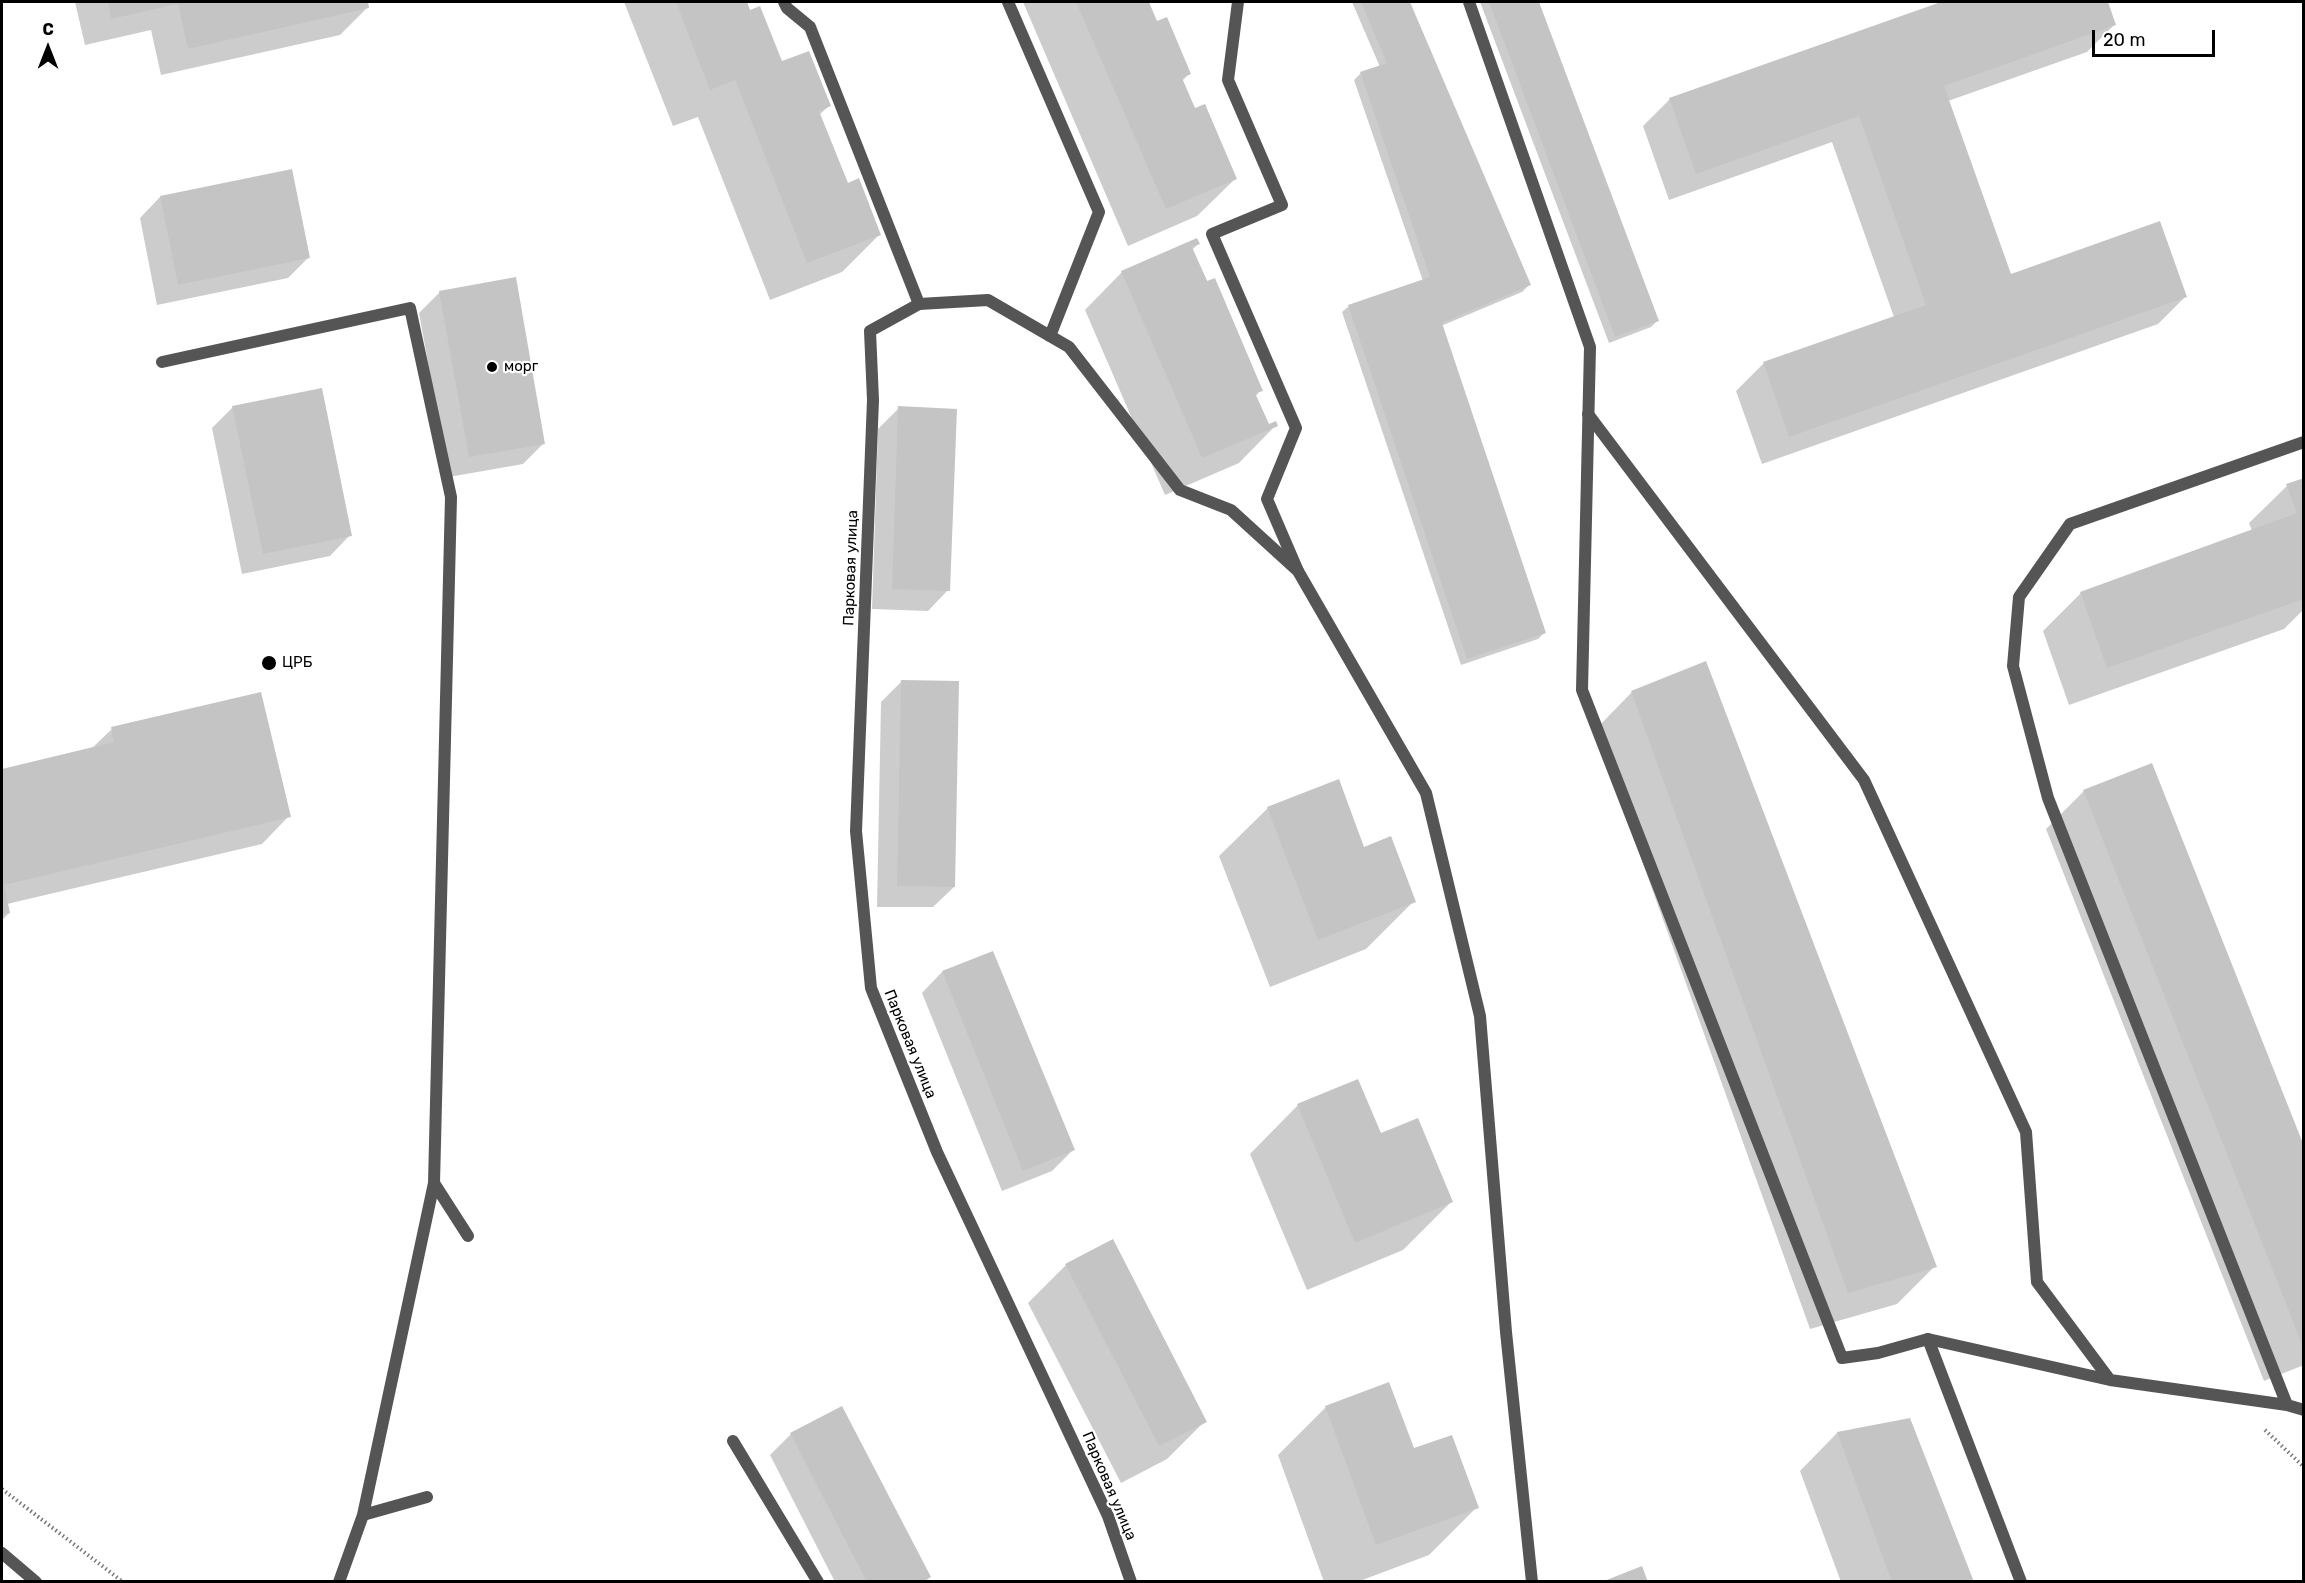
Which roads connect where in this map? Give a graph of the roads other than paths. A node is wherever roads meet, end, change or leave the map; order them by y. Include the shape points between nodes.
1 (784, 2) edge
2 (1008, 2) edge
3 (1238, 2) edge
4 (1469, 2) edge
5 (919, 304) junction
6 (1050, 336) junction
7 (162, 362) dead end
8 (1588, 414) junction
9 (2304, 442) edge
10 (1298, 571) junction
11 (434, 1183) junction
12 (468, 1236) dead end
13 (1928, 1339) junction
14 (2110, 1380) junction
15 (2288, 1405) junction
16 (2304, 1410) edge
17 (733, 1441) dead end
18 (427, 1497) dead end
19 (363, 1515) junction
20 (2, 1553) edge
21 (36, 1581) edge
22 (339, 1581) edge
23 (818, 1581) edge
24 (1131, 1581) edge
25 (1532, 1581) edge
26 (2021, 1581) edge

1 - 5 street via 810,27
2 - 6 street via 1099,212
3 - 10 street via 1228,80 1282,205 1212,234 1296,428 1267,499
4 - 8 street via 1590,346
5 - 6 street via 988,300
5 - 24 street, Парковая улица via 870,331 873,400 856,831 872,988 937,1152 1108,1516
6 - 10 street via 1069,346 1180,490 1231,510
7 - 11 street via 410,308 451,497
8 - 13 street via 1582,690 1842,1358
8 - 14 street via 1864,780 2026,1132 2037,1282
9 - 15 street via 2070,524 2019,597 2013,666 2048,798
10 - 25 street via 1426,793 1480,1016 1506,1332
11 - 12 street
11 - 19 street
13 - 14 street
13 - 26 street
14 - 15 street
15 - 16 street
17 - 23 street
18 - 19 street
19 - 22 street
20 - 21 street

